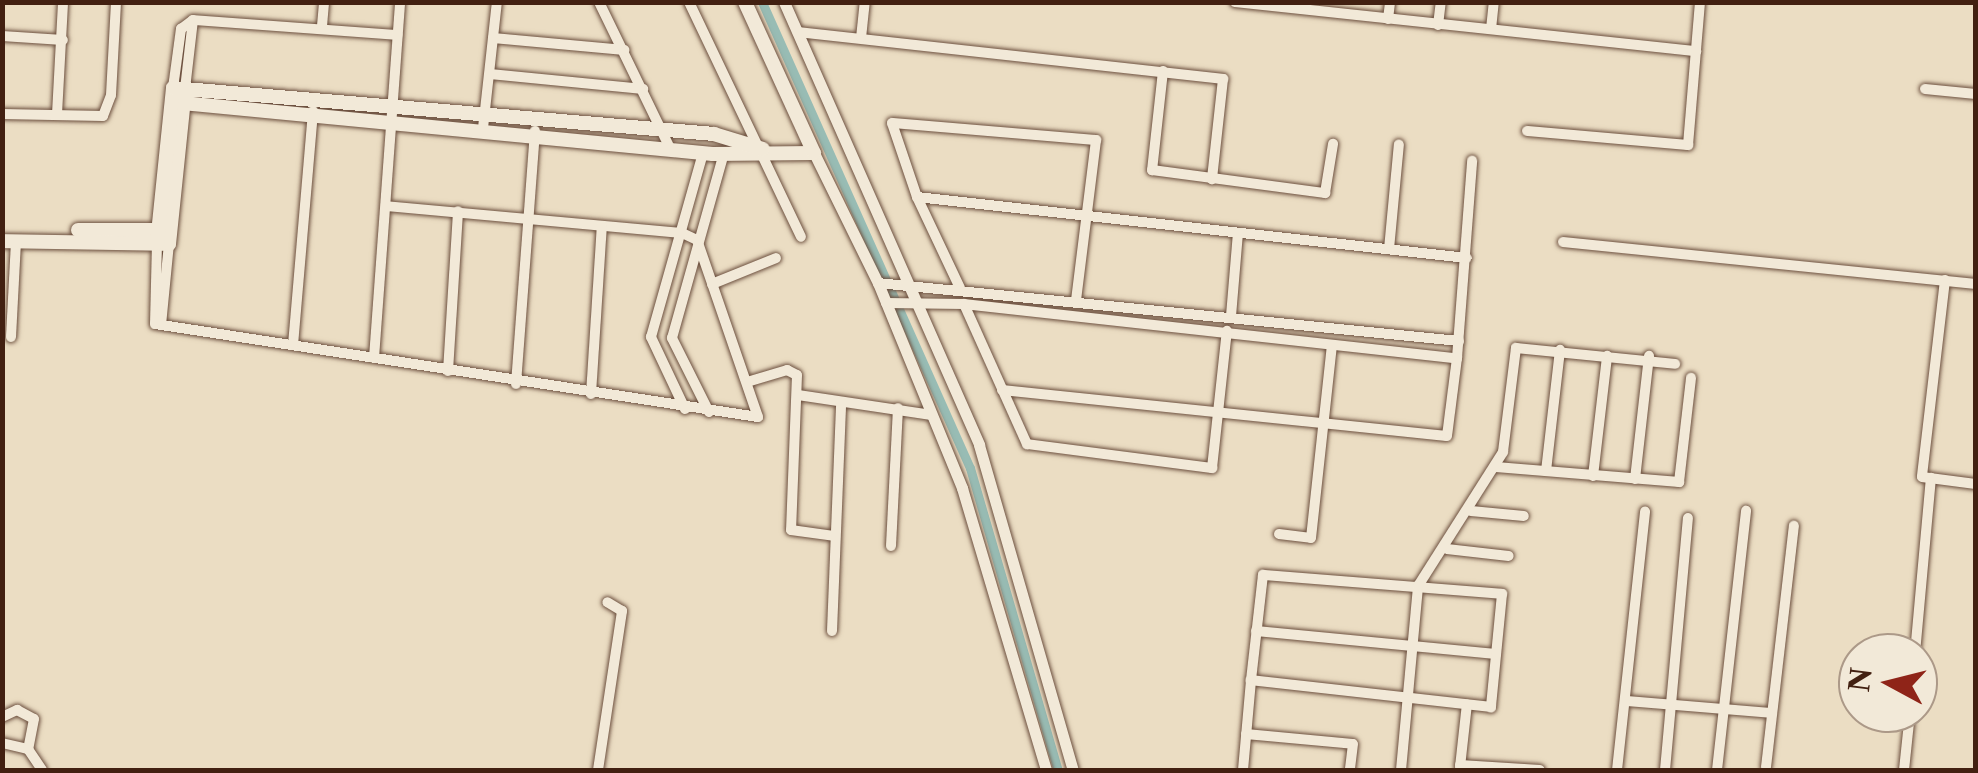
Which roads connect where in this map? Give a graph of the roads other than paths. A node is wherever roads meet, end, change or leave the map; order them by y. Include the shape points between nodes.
1 (63, 2) edge
2 (116, 2) edge
3 (324, 2) edge
4 (400, 2) edge
5 (496, 2) edge
6 (599, 2) edge
7 (688, 2) edge
8 (745, 2) edge
9 (784, 2) edge
10 (866, 2) edge
11 (1235, 2) edge
12 (1390, 2) edge
13 (1441, 2) edge
14 (1494, 2) edge
15 (1700, 2) edge
16 (1291, 6) edge
17 (1340, 8) edge
18 (1388, 20) junction
19 (1438, 25) junction
20 (322, 26) junction
21 (1491, 29) junction
22 (798, 32) junction
23 (397, 35) junction
24 (2, 36) edge
25 (493, 38) junction
26 (861, 38) junction
27 (63, 40) junction
28 (624, 50) junction
29 (1696, 51) junction
30 (1163, 71) junction
31 (490, 74) junction
32 (643, 88) junction
33 (1926, 89) dead end
34 (1976, 94) edge
35 (178, 95) junction
36 (313, 107) junction
37 (2, 114) edge
38 (57, 114) junction
39 (394, 115) junction
40 (484, 122) junction
41 (535, 127) junction
42 (1527, 131) dead end
43 (666, 140) junction
44 (1334, 144) dead end
45 (1399, 144) dead end
46 (763, 150) junction
47 (703, 152) junction
48 (724, 153) junction
49 (814, 153) junction
50 (1472, 161) dead end
51 (1212, 179) junction
52 (917, 198) junction
53 (386, 206) junction
54 (458, 211) junction
55 (1087, 217) junction
56 (530, 219) junction
57 (602, 226) junction
58 (2, 232) edge
59 (682, 233) junction
60 (1238, 233) junction
61 (164, 237) junction
62 (801, 237) dead end
63 (696, 240) junction
64 (9, 242) edge
65 (1563, 242) dead end
66 (1389, 250) junction
67 (776, 258) dead end
68 (1467, 258) junction
69 (1945, 280) junction
70 (903, 281) junction
71 (881, 282) junction
72 (712, 284) junction
73 (1976, 284) edge
74 (960, 288) junction
75 (912, 301) junction
76 (1076, 301) junction
77 (888, 302) junction
78 (964, 304) junction
79 (8, 309) edge
80 (1230, 316) junction
81 (1227, 331) junction
82 (12, 337) dead end
83 (1459, 341) junction
84 (293, 344) junction
85 (1332, 345) junction
86 (1560, 350) junction
87 (1607, 356) junction
88 (374, 358) junction
89 (1457, 358) junction
90 (1649, 358) junction
91 (1675, 364) dead end
92 (448, 371) junction
93 (1691, 378) dead end
94 (747, 382) junction
95 (516, 384) junction
96 (1002, 390) junction
97 (591, 394) junction
98 (798, 395) junction
99 (842, 402) junction
100 (898, 408) junction
101 (685, 409) junction
102 (709, 412) junction
103 (1218, 412) junction
104 (932, 414) junction
105 (1324, 424) junction
106 (1496, 467) junction
107 (1546, 472) junction
108 (1593, 476) junction
109 (1931, 478) junction
110 (1636, 479) junction
111 (1976, 484) edge
112 (1471, 511) junction
113 (1746, 511) dead end
114 (1645, 512) dead end
115 (1524, 516) dead end
116 (1688, 518) dead end
117 (1794, 526) dead end
118 (1279, 534) dead end
119 (834, 536) junction
120 (891, 546) dead end
121 (1447, 549) junction
122 (1509, 556) dead end
123 (1418, 586) junction
124 (607, 602) dead end
125 (832, 631) dead end
126 (1256, 632) junction
127 (1917, 633) edge
128 (1412, 650) junction
129 (1496, 654) junction
130 (1250, 680) junction
131 (1408, 699) junction
132 (1626, 700) junction
133 (1670, 702) junction
134 (1467, 704) junction
135 (41, 707) dead end
136 (1723, 708) junction
137 (1772, 713) junction
138 (30, 716) junction
139 (2, 717) edge
140 (1908, 733) edge
141 (1246, 734) junction
142 (2, 743) edge
143 (28, 749) junction
144 (1766, 767) dead end
145 (1460, 768) edge
146 (42, 770) edge
147 (598, 770) edge
148 (1046, 770) edge
149 (1074, 770) edge
150 (1243, 770) edge
151 (1350, 770) edge
152 (1402, 770) edge
153 (1515, 770) edge
154 (1540, 770) edge
155 (1617, 770) edge
156 (1665, 770) edge
157 (1717, 770) edge
158 (1904, 770) edge

1 - 27 street
2 - 38 street via 112,95 103,116
3 - 20 street
4 - 23 street
5 - 25 street
6 - 28 street
7 - 46 street
8 - 49 main road
9 - 22 street
10 - 26 street
11 - 16 street
12 - 18 street
13 - 19 street
14 - 21 street
15 - 29 street
16 - 17 street
17 - 18 street
18 - 19 street
19 - 21 street
20 - 23 street
20 - 35 street via 193,20 181,29
21 - 29 street
22 - 26 street
22 - 70 street
23 - 39 street
24 - 27 street
25 - 28 street
25 - 31 street
26 - 30 street
27 - 38 street
28 - 32 street
29 - 42 street via 1688,145
30 - 51 street via 1222,79
30 - 51 street via 1152,170
31 - 32 street
31 - 40 street
32 - 43 street
33 - 34 street
35 - 36 main road
35 - 61 main road
36 - 39 main road
36 - 84 street
37 - 38 street
39 - 40 main road
39 - 53 street
40 - 41 main road
41 - 43 main road
41 - 56 street
43 - 46 main road via 714,134
43 - 47 main road
44 - 51 street via 1325,193
45 - 66 street
46 - 48 main road
46 - 49 main road
46 - 62 street
47 - 48 main road
47 - 59 street
48 - 63 street
49 - 71 street
50 - 68 street
52 - 55 street
52 - 55 street via 892,123 1096,140
52 - 74 street
53 - 54 street
53 - 88 street
54 - 56 street
54 - 92 street
55 - 60 street
55 - 76 street
56 - 57 street
56 - 95 street
57 - 59 street
57 - 97 street
58 - 61 main road
59 - 63 street
59 - 101 street via 651,337
60 - 66 street
60 - 80 street
61 - 64 main road
61 - 84 street via 161,325
63 - 72 street
63 - 102 street via 672,338
64 - 79 street
65 - 69 street
66 - 68 street
67 - 72 street
68 - 83 street
69 - 73 street
69 - 109 street via 1922,477
70 - 71 street
70 - 74 street
70 - 75 street
71 - 77 street
72 - 94 street
74 - 76 street
75 - 77 street
75 - 78 street
75 - 149 street via 985,462
76 - 80 street
77 - 104 street
78 - 81 street
78 - 96 street
79 - 82 street
80 - 83 street
81 - 85 street
81 - 103 street
83 - 89 street
84 - 88 street
85 - 89 street
85 - 105 street
86 - 87 street
86 - 106 street via 1516,348
86 - 107 street
87 - 90 street
87 - 108 street
88 - 92 street
89 - 105 street via 1447,436
90 - 91 street
90 - 110 street
92 - 95 street
93 - 110 street via 1679,482
94 - 98 street via 786,370 800,380
94 - 102 street via 758,417
95 - 97 street
96 - 103 street
96 - 103 street via 1027,444 1212,468
97 - 101 street
98 - 99 street
98 - 119 street via 792,530
99 - 100 street
99 - 119 street
100 - 104 street
100 - 120 street
101 - 102 street
103 - 105 street
104 - 148 street via 966,503
105 - 118 street via 1311,538
106 - 107 street
106 - 112 street
107 - 108 street
108 - 110 street
109 - 111 street
109 - 127 street
112 - 115 street
112 - 121 street
113 - 136 street
114 - 132 street
116 - 133 street
117 - 137 street
119 - 125 street
121 - 122 street
121 - 123 street
123 - 126 street via 1262,575
123 - 128 street
123 - 129 street via 1502,594
124 - 147 street via 622,611
126 - 128 street
126 - 130 street
128 - 129 street
128 - 131 street
129 - 134 street via 1491,706
130 - 131 street
130 - 141 street
131 - 134 street
131 - 152 street
132 - 133 street
132 - 155 street
133 - 136 street
133 - 156 street
134 - 145 street
135 - 138 street
136 - 137 street
136 - 157 street
137 - 144 street
138 - 139 street via 17,710
138 - 143 street via 35,725
140 - 158 street
141 - 150 street
141 - 151 street via 1353,744
142 - 143 street
143 - 146 street
145 - 153 street
153 - 154 street

